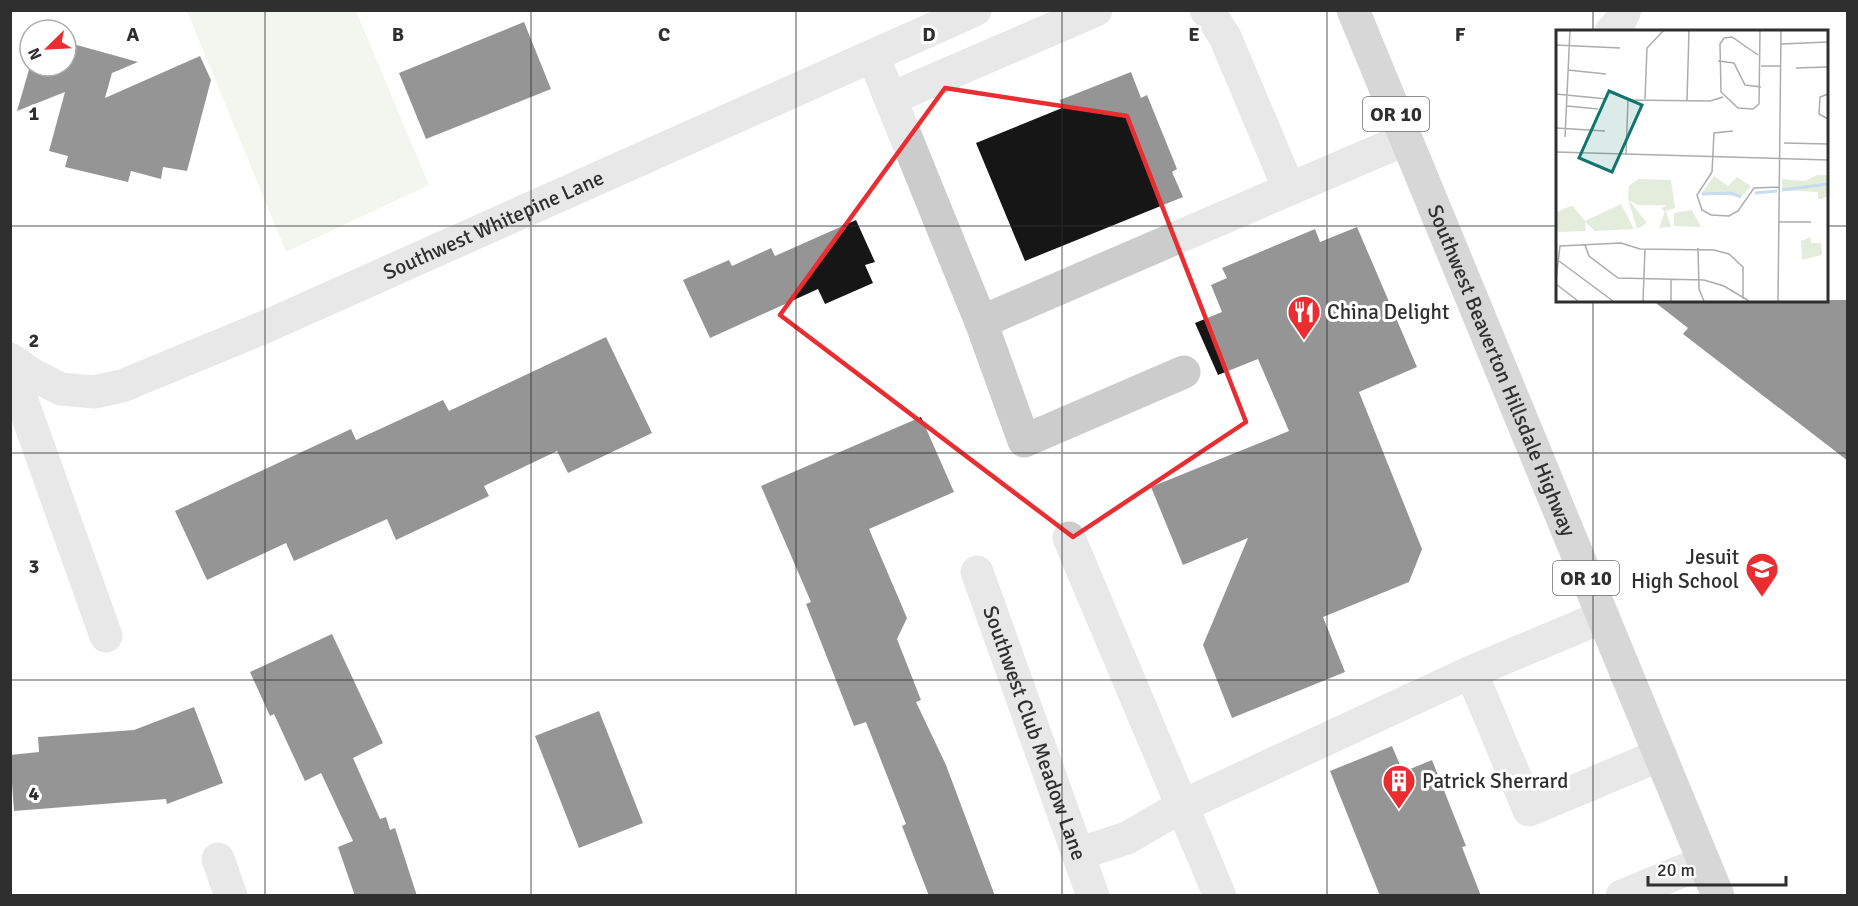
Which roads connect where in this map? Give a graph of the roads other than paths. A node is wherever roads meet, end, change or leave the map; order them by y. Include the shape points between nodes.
1 (975, 10) edge
2 (1096, 10) edge
3 (1206, 10) edge
4 (1353, 10) edge
5 (1625, 10) edge
6 (1613, 30) edge
7 (873, 56) junction
8 (892, 98) junction
9 (1406, 139) junction
10 (1289, 189) junction
11 (981, 322) junction
12 (10, 359) edge
13 (10, 367) edge
14 (1184, 372) dead end
15 (1069, 538) dead end
16 (977, 572) dead end
17 (1602, 617) junction
18 (106, 636) dead end
19 (1471, 672) junction
20 (1660, 755) junction
21 (1182, 806) junction
22 (1078, 854) junction
23 (218, 859) dead end
24 (1704, 862) junction
25 (231, 896) edge
26 (1093, 896) edge
27 (1220, 896) edge
28 (1622, 896) edge
29 (1718, 896) edge

1 - 7 street, Southwest Whitepine Lane
2 - 8 street
3 - 10 street via 1225,37
4 - 9 main road, Southwest Beaverton Hillsdale Highway / OR 10
5 - 6 street
7 - 8 street
7 - 12 street, Southwest Whitepine Lane via 267,326 122,386 94,392 61,389
8 - 11 street
9 - 10 street
9 - 17 main road, Southwest Beaverton Hillsdale Highway / OR 10
10 - 11 street
11 - 14 street via 1024,441
13 - 18 street
15 - 21 street
16 - 22 street, Southwest Club Meadow Lane
17 - 19 street
17 - 20 main road, Southwest Beaverton Hillsdale Highway / OR 10
19 - 20 street via 1530,810
19 - 21 street
20 - 24 main road, Southwest Beaverton Hillsdale Highway / OR 10
21 - 22 street via 1127,838
21 - 27 street
22 - 26 street, Southwest Club Meadow Lane
23 - 25 street
24 - 28 street
24 - 29 main road, Southwest Beaverton Hillsdale Highway / OR 10

